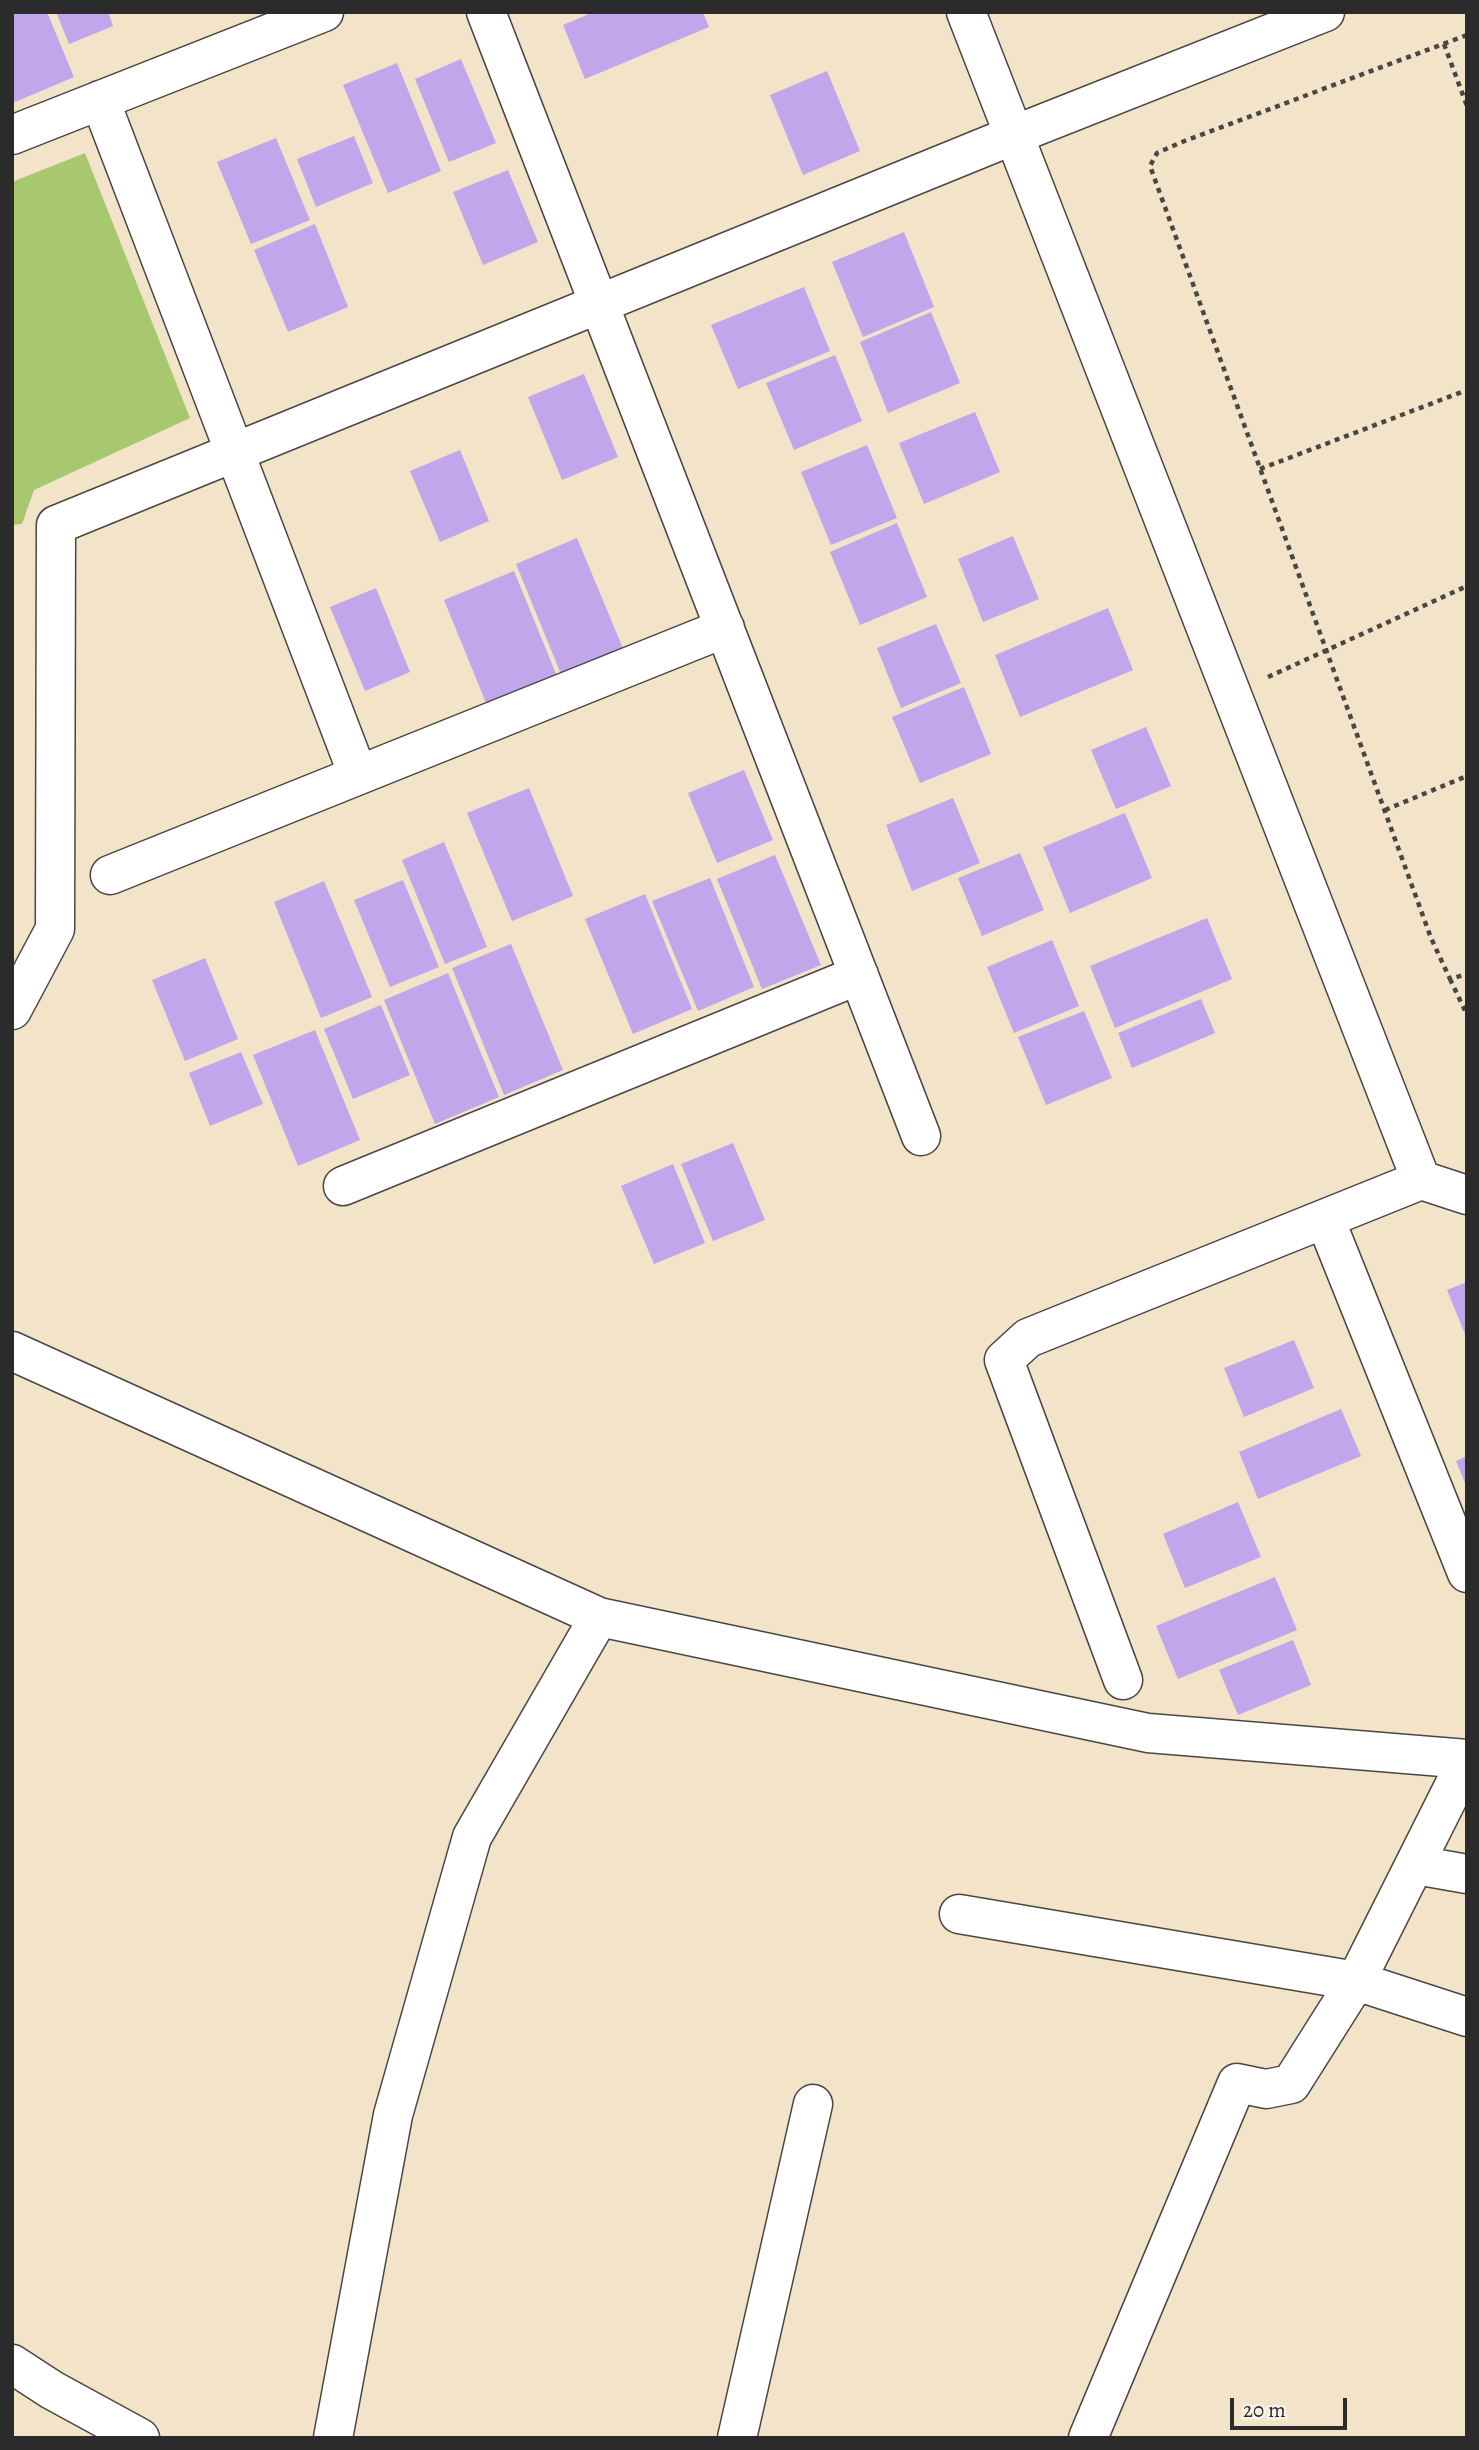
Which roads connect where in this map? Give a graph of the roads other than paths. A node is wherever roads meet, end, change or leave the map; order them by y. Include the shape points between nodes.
1 (324, 12) edge
2 (486, 12) edge
3 (966, 12) edge
4 (1325, 12) edge
5 (100, 100) junction
6 (12, 135) edge
7 (1014, 135) junction
8 (599, 304) junction
9 (234, 452) junction
10 (725, 628) junction
11 (358, 775) junction
12 (110, 875) dead end
13 (859, 975) junction
14 (12, 1010) edge
15 (921, 1136) dead end
16 (1422, 1180) junction
17 (343, 1185) dead end
18 (1467, 1195) edge
19 (1325, 1219) junction
20 (12, 1351) edge
21 (1467, 1573) edge
22 (599, 1617) junction
23 (1124, 1680) dead end
24 (1467, 1759) edge
25 (1416, 1865) junction
26 (1467, 1874) edge
27 (959, 1914) dead end
28 (1356, 1981) junction
29 (1467, 2017) edge
30 (813, 2104) dead end
31 (12, 2364) edge
32 (140, 2438) edge
33 (333, 2438) edge
34 (737, 2438) edge
35 (1088, 2438) edge

1 - 5 street
2 - 8 street
3 - 7 street
4 - 7 street
5 - 6 street
5 - 9 street
7 - 8 street
7 - 16 street
8 - 9 street
8 - 10 street
9 - 11 street
9 - 14 street via 56,525 55,929
10 - 11 street
10 - 13 street
11 - 12 street
13 - 15 street
13 - 17 street
16 - 18 street
16 - 19 street
19 - 21 street
19 - 23 street via 1028,1338 1004,1360
20 - 22 street
22 - 24 street via 1148,1733
22 - 33 street via 472,1837 393,2115
24 - 25 street
25 - 26 street
25 - 28 street
27 - 28 street
28 - 29 street
28 - 35 street via 1291,2084 1266,2089 1237,2083
30 - 34 street
31 - 32 street

